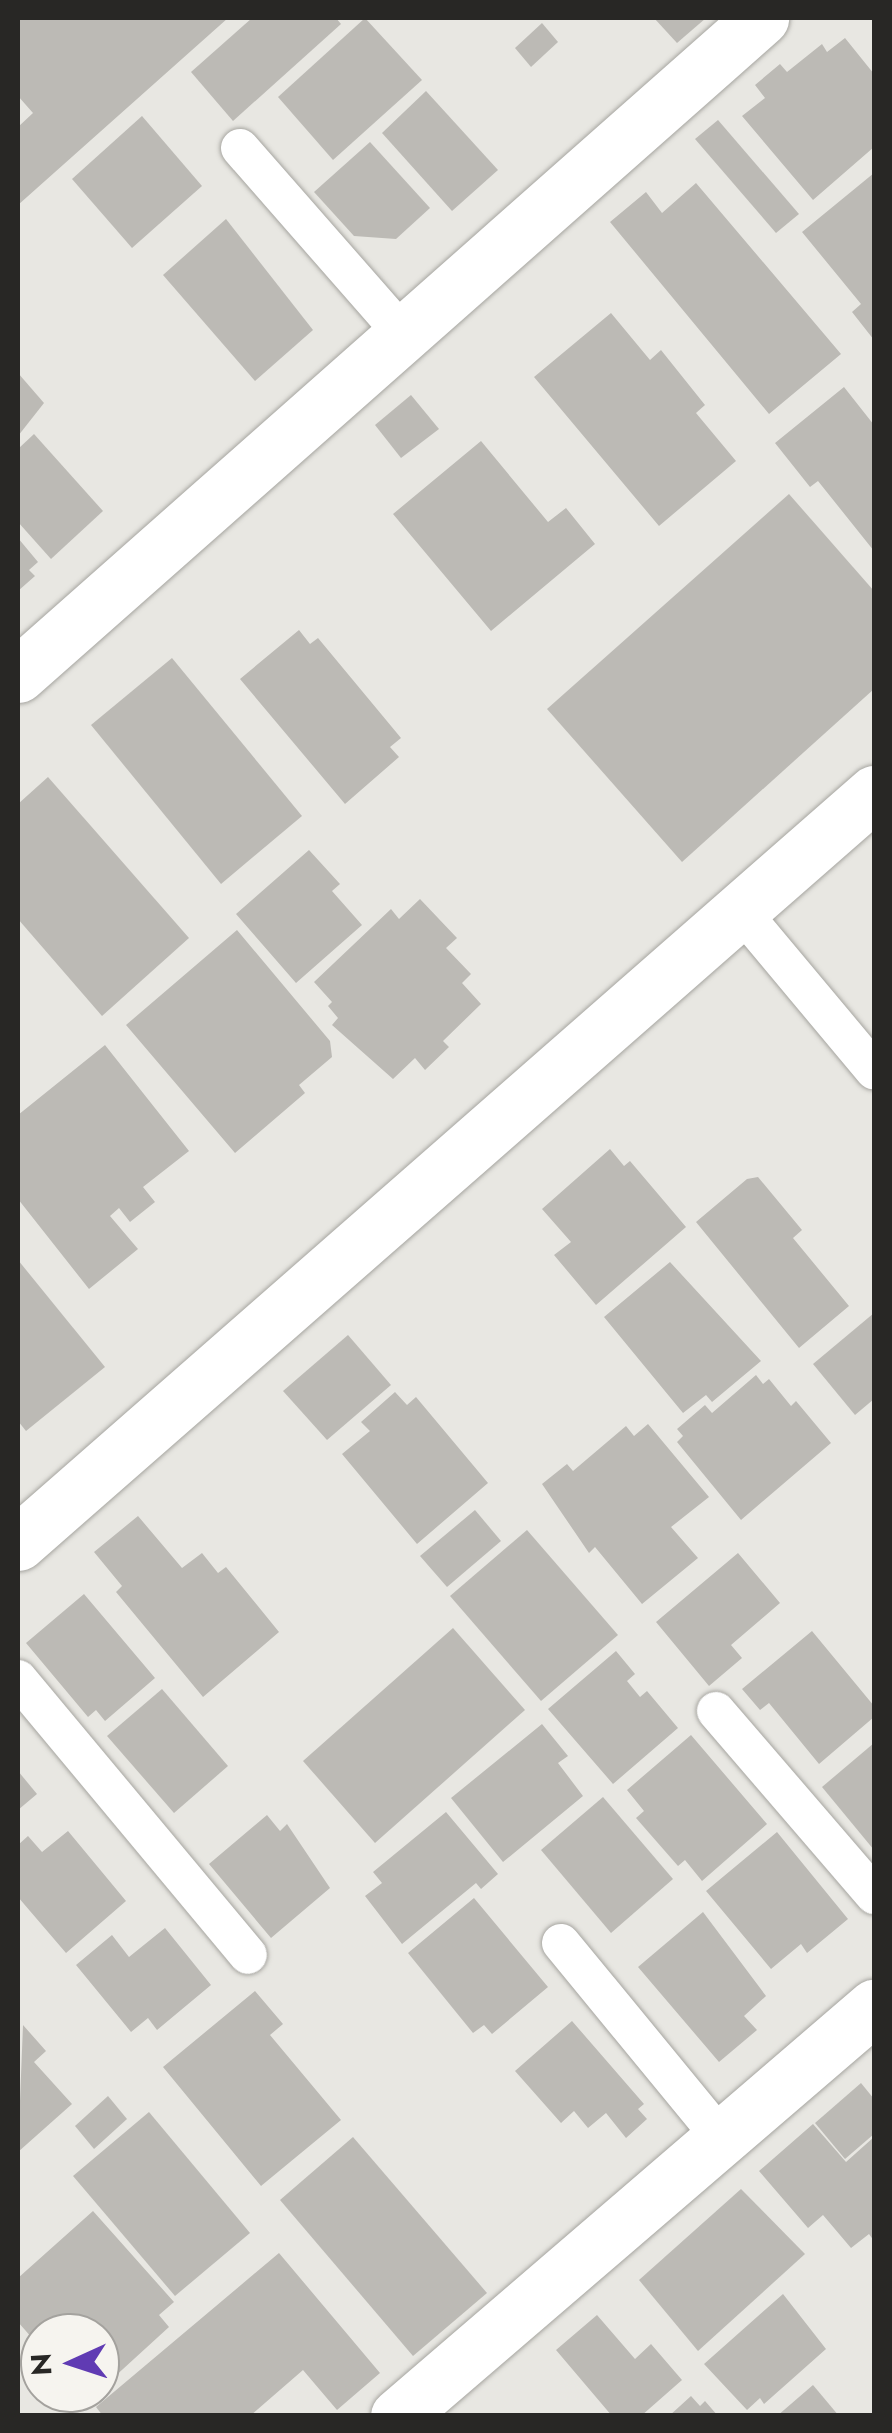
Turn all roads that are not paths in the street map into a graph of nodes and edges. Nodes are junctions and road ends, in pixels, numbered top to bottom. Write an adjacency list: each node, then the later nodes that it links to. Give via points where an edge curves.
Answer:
1 (761, 18): 3 (street)
2 (240, 148): 3 (lane)
3 (403, 334): 4 (street)
4 (18, 675)
5 (874, 793): 6 (street)
6 (740, 910): 7 (lane); 8 (street)
7 (874, 1070)
8 (18, 1543)
9 (18, 1679): 13 (lane)
10 (716, 1711): 11 (lane)
11 (874, 1895)
12 (561, 1943): 15 (lane)
13 (248, 1955)
14 (874, 2008): 15 (street)
15 (722, 2138): 16 (street)
16 (398, 2416)

